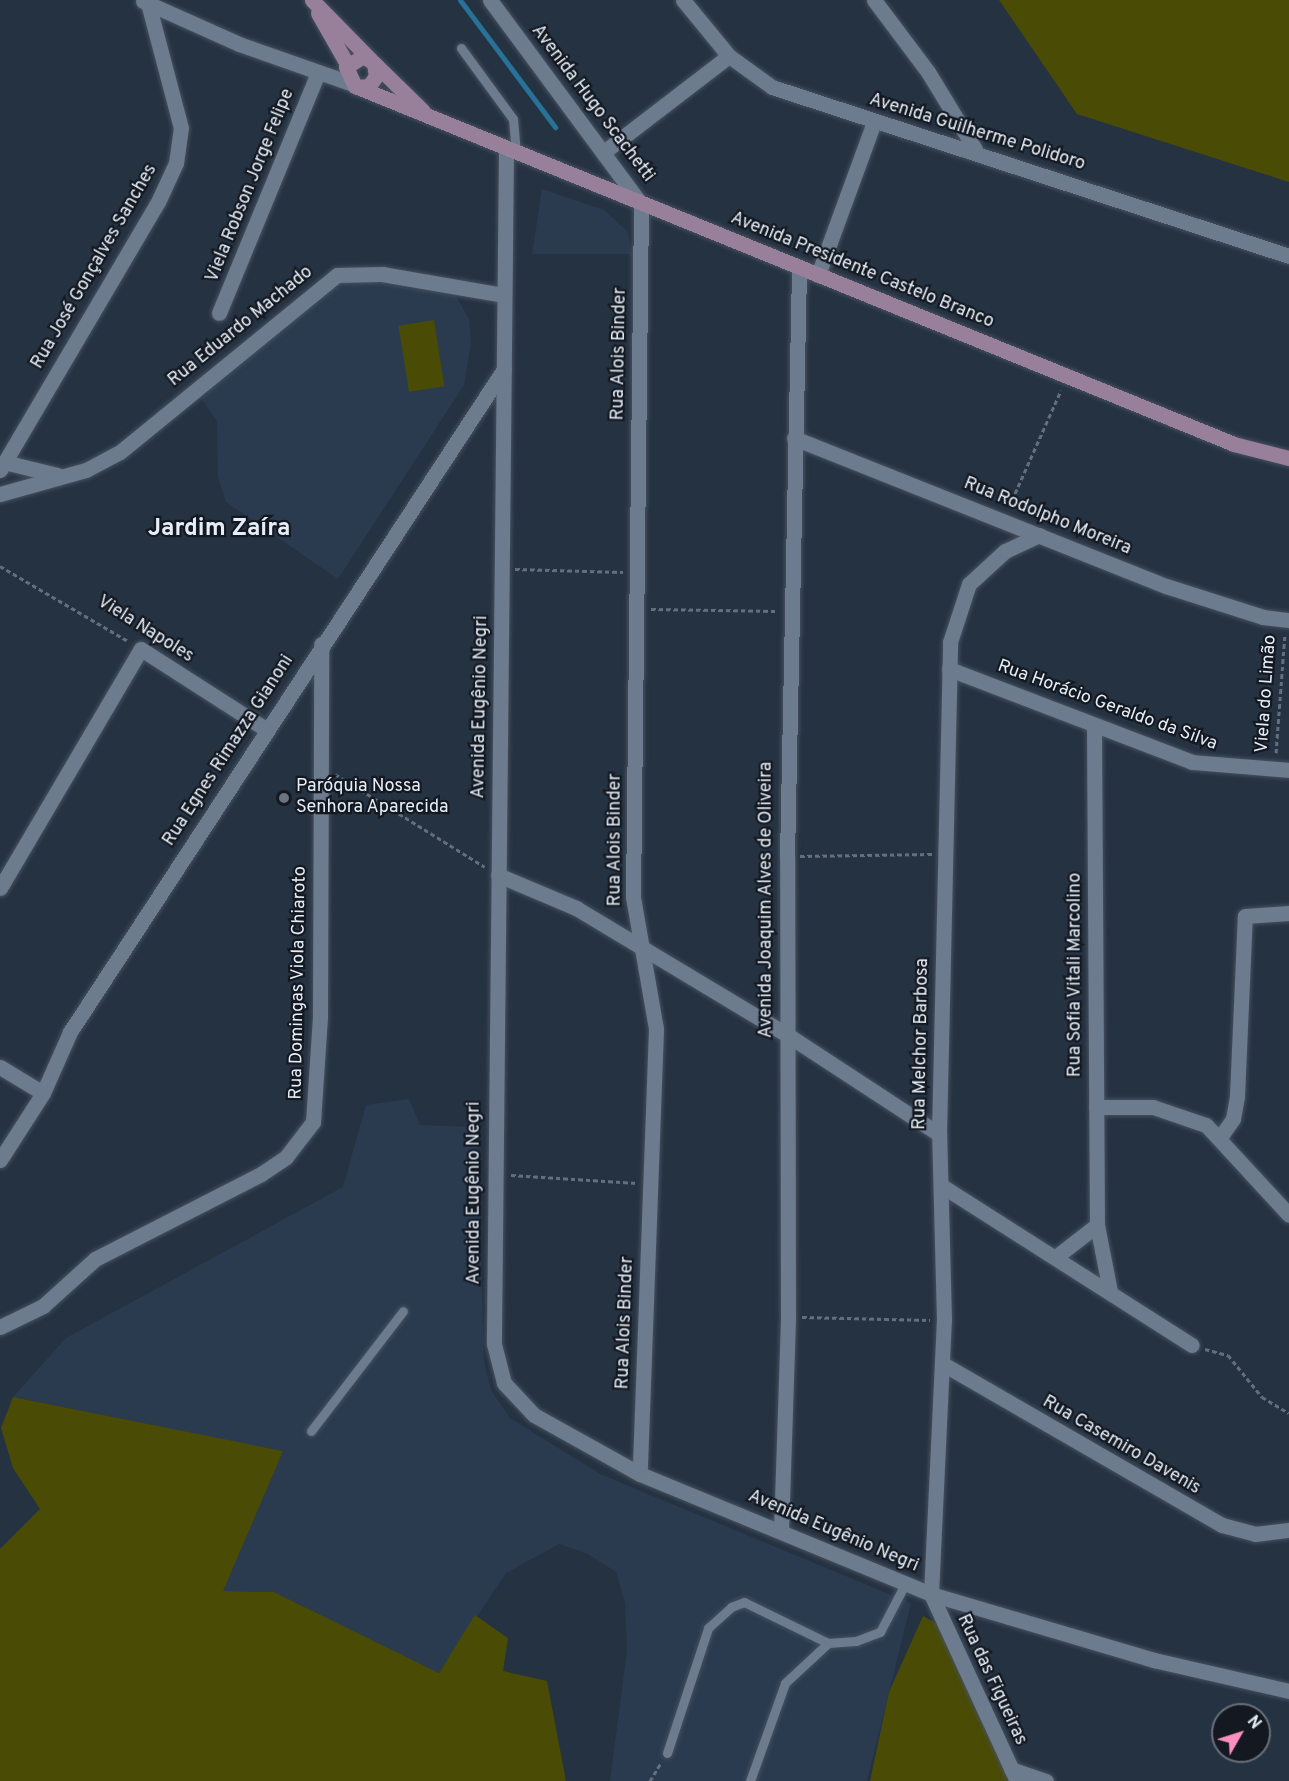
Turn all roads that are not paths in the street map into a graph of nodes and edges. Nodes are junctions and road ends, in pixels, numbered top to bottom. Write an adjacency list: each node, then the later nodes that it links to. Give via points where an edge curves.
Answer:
1 (312, 0): 8 (street, Avenida Presidente Castelo Branco); 9 (street, Avenida Presidente Castelo Branco)
2 (490, 0): 15 (street, Avenida Hugo Scachetti)
3 (683, 0): 7 (street, Avenida Guilherme Polidoro)
4 (874, 0): 14 (street, via 928,72)
5 (144, 2): 10 (street); 26 (street, Rua José Gonçalves Sanches, via 182,128 176,163 158,202)
6 (460, 48): 16 (lane, via 513,119)
7 (729, 56): 13 (street, Avenida Guilherme Polidoro, via 772,87); 15 (street)
8 (373, 62): 9 (street, via 358,56); 11 (street, via 372,84); 12 (street, Avenida Presidente Castelo Branco)
9 (347, 63): 11 (street)
10 (318, 73): 11 (street); 22 (street, Viela Robson Jorge Felipe)
11 (353, 85): 12 (street, Avenida Presidente Castelo Branco)
12 (423, 111): 16 (street, Avenida Presidente Castelo Branco)
13 (874, 122): 14 (street, Avenida Guilherme Polidoro); 20 (street)
14 (975, 149): 18 (street, Avenida Guilherme Polidoro)
15 (605, 151): 17 (street, Avenida Hugo Scachetti)
16 (511, 152): 17 (street, Avenida Presidente Castelo Branco); 21 (street, Avenida Eugênio Negri)
17 (641, 204): 19 (street, Avenida Presidente Castelo Branco); 39 (street, Rua Alois Binder, via 633,897)
18 (1289, 256)
19 (800, 268): 20 (street, Avenida Presidente Castelo Branco); 24 (street, Avenida Joaquim Alves de Oliveira)
20 (818, 275): 25 (street, Avenida Presidente Castelo Branco, via 1069,373 1234,444)
21 (504, 295): 23 (street, Avenida Eugênio Negri); 27 (street, Rua Eduardo Machado, via 382,274 337,275 120,452 100,465)
22 (219, 313)
23 (504, 369): 31 (street, Rua Egnes Rimazza Gianoni); 36 (street, Avenida Eugênio Negri)
24 (794, 438): 29 (street, Rua Rodolpho Moreira); 40 (street, Avenida Joaquim Alves de Oliveira)
25 (1289, 458)
26 (2, 466): 27 (street, Rua Eduardo Machado)
27 (57, 475): 28 (street, Rua Eduardo Machado)
28 (0, 494)
29 (1039, 536): 30 (street, Rua Rodolpho Moreira, via 1218,605); 32 (street, Rua Melchor Barbosa, via 1005,551 969,584 957,611)
30 (1288, 620)
31 (321, 644): 34 (street, Rua Egnes Rimazza Gianoni); 53 (street, Rua Domingas Viola Chiaroto, via 318,1103 307,1132 286,1157 261,1174 95,1259 43,1306)
32 (949, 669): 33 (street, Rua Horácio Geraldo da Silva); 44 (street, Rua Melchor Barbosa)
33 (1094, 725): 35 (street, Rua Horácio Geraldo da Silva, via 1192,762); 43 (street, Rua Sofia Vitali Marcolino)
34 (267, 730): 37 (street, Viela Napoles, via 141,649); 42 (street, Rua Egnes Rimazza Gianoni, via 70,1032)
35 (1282, 770)
36 (498, 875): 39 (street, via 576,908); 57 (street, Avenida Eugênio Negri, via 494,1344 504,1383 534,1415)
37 (0, 888)
38 (1289, 913): 45 (street, via 1245,916 1237,1096 1233,1119)
39 (641, 948): 40 (street); 57 (street, Rua Alois Binder, via 656,1029)
40 (786, 1034): 44 (street); 59 (street, Avenida Joaquim Alves de Oliveira, via 788,1317)
41 (0, 1067): 42 (street)
42 (43, 1093): 46 (street, Rua Egnes Rimazza Gianoni)
43 (1096, 1107): 45 (street, via 1176,1111); 49 (street, Rua Sofia Vitali Marcolino)
44 (939, 1134): 47 (street, Rua Melchor Barbosa)
45 (1221, 1136): 48 (street)
46 (0, 1160)
47 (942, 1186): 50 (street); 55 (street, Rua Melchor Barbosa)
48 (1289, 1215)
49 (1097, 1225): 50 (street); 51 (street, Rua Sofia Vitali Marcolino)
50 (1057, 1256): 51 (street)
51 (1110, 1291): 54 (street)
52 (403, 1311): 56 (lane)
53 (0, 1327)
54 (1192, 1345)
55 (943, 1364): 58 (street, Rua Casemiro Davenis, via 1222,1525 1255,1534); 61 (street, Rua Melchor Barbosa)
56 (311, 1431)
57 (640, 1474): 59 (street, Avenida Eugênio Negri)
58 (1289, 1530)
59 (781, 1531): 60 (street, Avenida Eugênio Negri)
60 (905, 1584): 61 (street, Avenida Eugênio Negri); 62 (lane, via 880,1632)
61 (931, 1594): 63 (street, Avenida Eugênio Negri, via 1154,1660); 65 (street, Rua das Figueiras)
62 (828, 1643): 64 (lane, via 744,1602 731,1607 708,1628); 66 (lane, via 785,1683)
63 (1289, 1691)
64 (667, 1753)
65 (1014, 1775): 67 (street)
66 (750, 1781)
67 (1046, 1781)

